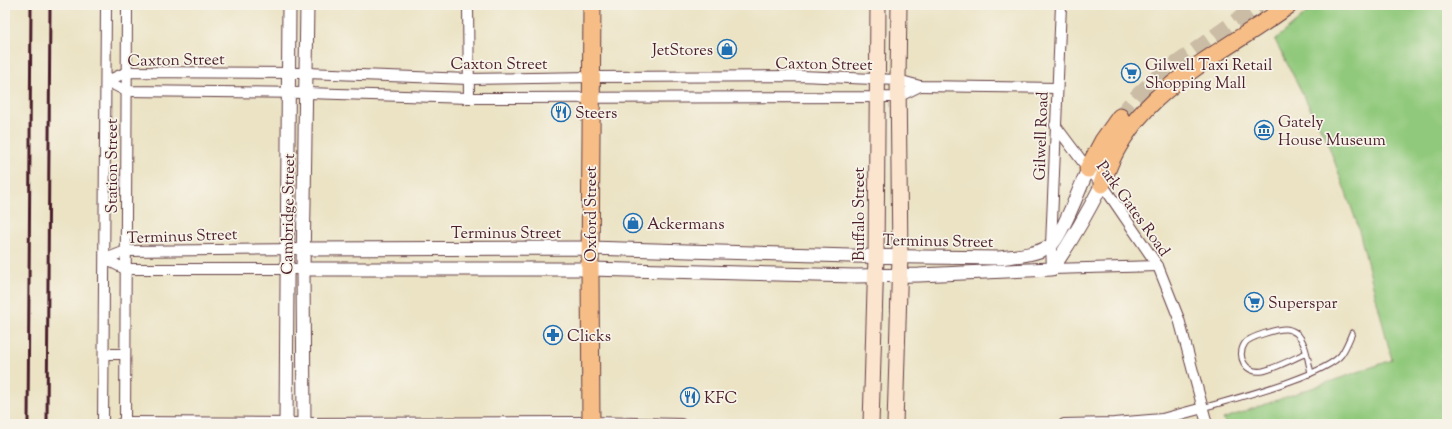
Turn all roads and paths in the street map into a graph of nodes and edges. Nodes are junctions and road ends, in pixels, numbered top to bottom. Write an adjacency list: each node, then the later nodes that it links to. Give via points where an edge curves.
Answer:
1 (106, 5): 18 (street, Station Street)
2 (127, 5): 11 (street, Station Street)
3 (289, 5): 12 (street, Cambridge Street)
4 (307, 5): 13 (street, Cambridge Street)
5 (468, 5): 15 (street)
6 (592, 5): 14 (main road, Oxford Street)
7 (878, 5): 16 (main road, Buffalo Street)
8 (899, 5): 17 (main road)
9 (1061, 5): 20 (street, Gilwell Road)
10 (1289, 5): 31 (main road, via 1204,61 1158,98 1135,121 1120,142)
11 (127, 72): 12 (street, Caxton Street); 18 (street, Caxton Street); 21 (street, Station Street)
12 (289, 73): 13 (street, Caxton Street); 22 (street, Cambridge Street)
13 (306, 73): 15 (street, Caxton Street); 23 (street, Cambridge Street)
14 (591, 77): 15 (street, Caxton Street); 16 (street, Caxton Street, via 800,76); 27 (main road, Oxford Street)
15 (469, 79): 26 (street)
16 (877, 79): 17 (street, Caxton Street); 24 (main road, Buffalo Street)
17 (898, 80): 19 (street, Caxton Street); 25 (main road)
18 (107, 81): 21 (street, Caxton Street); 39 (street, Station Street)
19 (920, 86): 20 (street, Caxton Street); 25 (street, Caxton Street)
20 (1056, 88): 29 (street, Gilwell Road)
21 (126, 90): 22 (street, Caxton Street); 36 (street, Station Street)
22 (289, 93): 23 (street, Caxton Street); 34 (street, Cambridge Street)
23 (306, 93): 26 (street, Caxton Street); 35 (street, Cambridge Street)
24 (877, 97): 25 (street, Caxton Street); 27 (street, Caxton Street); 37 (main road, Buffalo Street)
25 (898, 97): 38 (main road)
26 (469, 98): 27 (street, Caxton Street)
27 (591, 98): 33 (main road, Oxford Street)
28 (1120, 117): 30 (main road)
29 (1056, 125): 30 (street, Park Gates Road); 32 (street, Gilwell Road)
30 (1088, 169): 31 (street, Park Gates Road); 32 (street, via 1063,226)
31 (1102, 184): 40 (street, Park Gates Road); 45 (street, via 1088,214)
32 (1051, 245): 38 (street, Terminus Street, via 1030,254 999,258); 45 (street, Gilwell Road)
33 (590, 248): 35 (street, Terminus Street); 37 (street, Terminus Street); 44 (main road, Oxford Street)
34 (288, 250): 35 (street, Terminus Street); 36 (street, Terminus Street); 42 (street, Cambridge Street)
35 (303, 250): 43 (street, Cambridge Street)
36 (126, 251): 39 (street, Terminus Street); 41 (street, Station Street)
37 (876, 256): 38 (street, Terminus Street); 47 (main road, Buffalo Street)
38 (900, 256): 46 (main road)
39 (105, 259): 41 (street, Terminus Street); 50 (street, Station Street)
40 (1158, 266): 45 (street, Terminus Street); 53 (street, Park Gates Road, via 1179,319)
41 (125, 269): 42 (street, Terminus Street); 51 (street, Station Street)
42 (288, 269): 43 (street, Terminus Street); 55 (street, Cambridge Street)
43 (303, 269): 44 (street, Terminus Street); 58 (street, Cambridge Street)
44 (590, 269): 47 (street, Terminus Street); 56 (main road, Oxford Street)
45 (1052, 269): 46 (street, Terminus Street)
46 (899, 274): 47 (street, Terminus Street); 61 (main road)
47 (876, 275): 60 (main road, Buffalo Street)
48 (1352, 333): 52 (lane, via 1341,355 1330,364)
49 (1306, 353): 49 (lane, via 1300,336 1286,328 1250,338 1242,348 1244,364 1249,370 1254,371 1264,370); 52 (lane)
50 (104, 354): 51 (street); 57 (street, Station Street)
51 (125, 354): 54 (street, Station Street)
52 (1311, 373): 53 (lane)
53 (1203, 408): 62 (street, via 1162,419); 63 (street, Park Gates Road)
54 (123, 423): 55 (street)
55 (286, 423): 58 (street)
56 (590, 423): 58 (street); 59 (street)
57 (103, 424)
58 (304, 424)
59 (681, 424)
60 (870, 424)
61 (896, 424)
62 (1064, 424)
63 (1206, 424)

